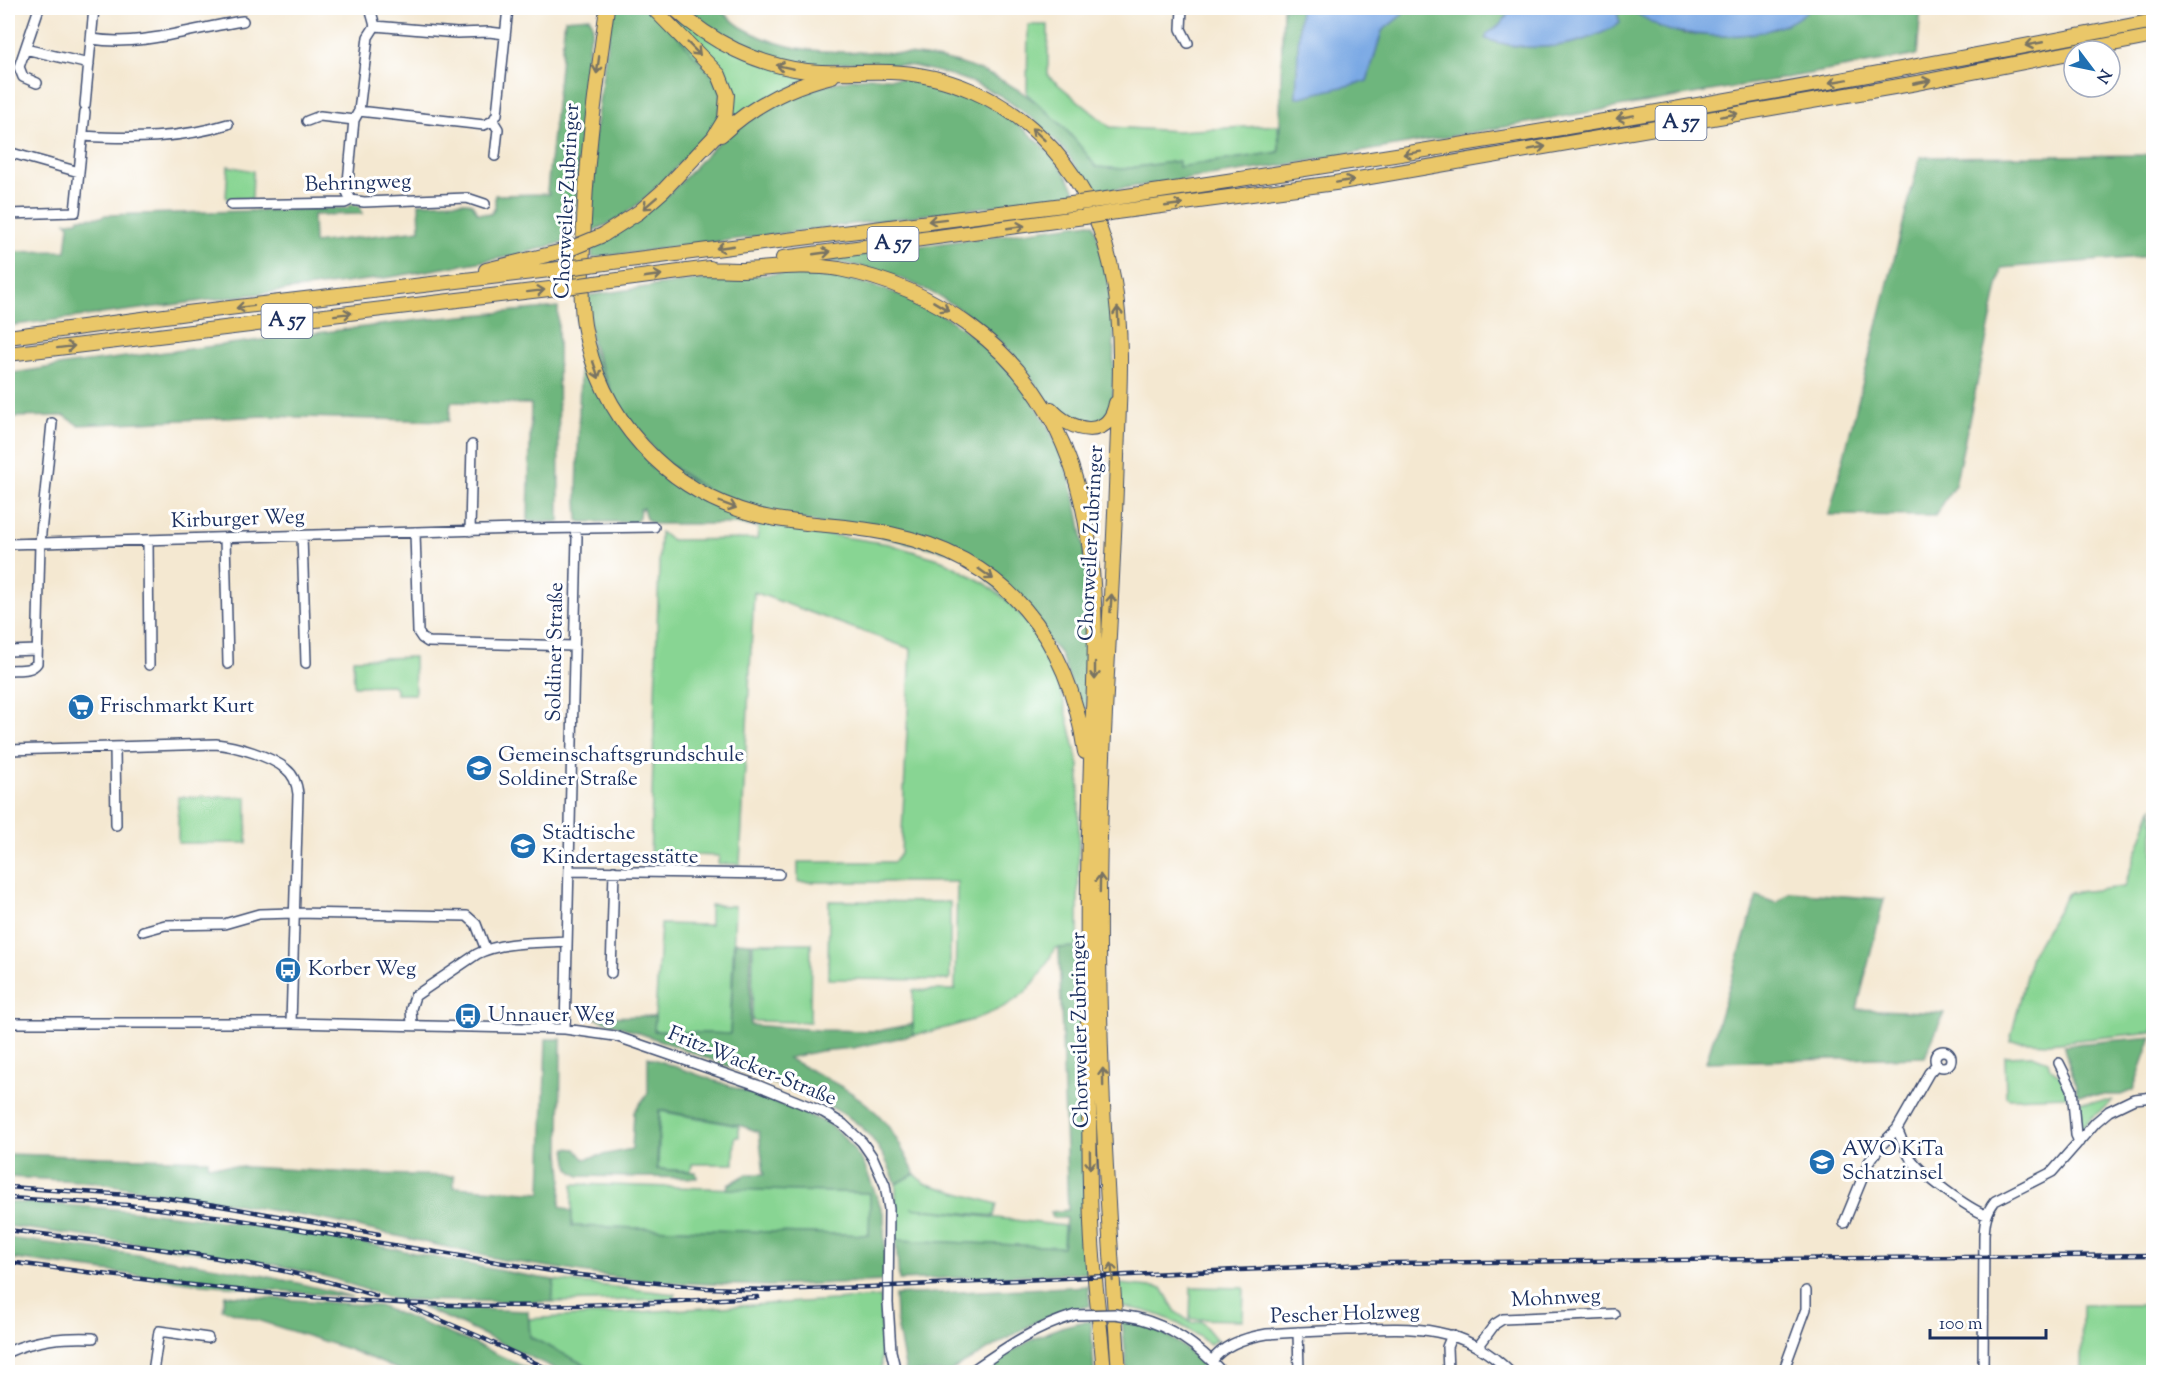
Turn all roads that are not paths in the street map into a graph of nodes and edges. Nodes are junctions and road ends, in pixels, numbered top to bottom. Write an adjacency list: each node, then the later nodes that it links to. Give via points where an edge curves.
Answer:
1 (39, 8): 17 (street)
2 (94, 8): 14 (street)
3 (370, 8): 11 (street)
4 (508, 8): 12 (street)
5 (607, 8): 62 (highway, Chorweiler Zubringer, one-way to 62, via 589,143 582,294 591,356 618,414 654,459 685,483 719,501 774,518 909,538 951,554 997,581 1032,616 1067,677 1082,733)
6 (653, 8): 29 (highway, one-way to 29, via 715,71 727,95 723,124)
7 (674, 8): 20 (highway, Chorweiler Zubringer, one-way to 7, via 782,66 746,55 705,33)
8 (1182, 8): 16 (street, via 1181,28)
9 (243, 21): 14 (street, via 154,38)
10 (2154, 21): 34 (highway, A 57, one-way to 34, via 1916,67)
11 (375, 26): 12 (street); 22 (street, via 368,37)
12 (505, 34): 24 (street, via 497,114)
13 (2154, 36): 15 (highway, A 57)
14 (92, 39): 19 (street)
15 (2122, 42)
16 (1188, 43)
17 (25, 49): 19 (street); 21 (street, via 19,67 22,77)
18 (2062, 54): 34 (highway, A 57, one-way to 18, via 1335,183 1917,83)
19 (89, 64): 26 (street)
20 (843, 74): 29 (highway, via 795,87 762,104 731,125); 40 (highway, Chorweiler Zubringer, one-way to 20, via 1116,297 1103,234 1084,190 1057,153 1015,115 961,87 898,72)
21 (37, 83)
22 (356, 115): 23 (street, via 320,116); 24 (street, via 484,125); 31 (street, via 347,192)
23 (307, 121)
24 (493, 121): 28 (street, via 498,129)
25 (228, 123): 26 (street, via 136,139)
26 (83, 136): 30 (street)
27 (8, 152): 30 (street)
28 (495, 156)
29 (687, 166): 37 (highway, one-way to 37, bridge, via 639,212 603,235 567,250)
30 (79, 172): 35 (street, via 75,212)
31 (351, 200): 32 (street, Behringweg, via 467,198); 33 (street, Behringweg)
32 (485, 204)
33 (231, 205)
34 (1114, 205): 36 (highway, A 57, one-way to 34, bridge, via 1084,217); 37 (highway, A 57, one-way to 37, bridge, via 1079,203)
35 (8, 214)
36 (702, 269): 39 (highway, A 57, one-way to 36, bridge); 41 (highway, one-way to 41, via 824,267 903,287 934,301 987,339 1010,360)
37 (408, 288): 38 (highway, A 57, one-way to 38)
38 (8, 337)
39 (8, 354)
40 (1120, 374): 41 (highway, via 1112,415 1089,430 1066,423); 96 (highway, Chorweiler Zubringer, one-way to 40, via 1105,1151 1100,948 1101,788)
41 (1033, 390): 62 (highway, Chorweiler Zubringer, one-way to 62, via 1066,448 1083,504 1093,566 1095,676)
42 (52, 423): 51 (street)
43 (472, 445): 46 (street)
44 (654, 527): 45 (street, Kirburger Weg)
45 (574, 528): 46 (street, Kirburger Weg); 53 (street, Soldiner Straße)
46 (470, 531): 47 (street, Kirburger Weg)
47 (416, 532): 48 (street, Kirburger Weg); 53 (street, via 418,632 422,638 428,642)
48 (302, 536): 49 (street, Kirburger Weg); 56 (street)
49 (225, 538): 50 (street, Kirburger Weg); 57 (street)
50 (148, 540): 51 (street, Kirburger Weg); 58 (street)
51 (40, 543): 52 (street, Kirburger Weg); 54 (street)
52 (8, 544)
53 (574, 646): 64 (street, Soldiner Straße)
54 (37, 650): 55 (street); 59 (street, via 34,667)
55 (8, 651)
56 (306, 663)
57 (228, 664)
58 (149, 665)
59 (8, 670)
60 (115, 748): 61 (street); 63 (street); 67 (street, via 216,744 238,748 286,769 297,784 298,794)
61 (8, 750)
62 (1090, 786): 92 (highway, Chorweiler Zubringer, one-way to 92, via 1087,952 1092,1254)
63 (116, 825)
64 (568, 871): 65 (street); 69 (street, Soldiner Straße)
65 (614, 871): 66 (street); 71 (street)
66 (779, 874)
67 (294, 913): 68 (street, via 259,914 224,924 165,925); 70 (street, via 467,916 476,924); 73 (street)
68 (143, 931)
69 (566, 941): 70 (street); 75 (street, Soldiner Straße)
70 (486, 950): 74 (street, via 415,996)
71 (611, 973)
72 (8, 1023): 73 (street)
73 (291, 1023): 74 (street)
74 (412, 1024): 75 (street)
75 (565, 1029): 94 (street, Fritz-Wacker-Straße, via 615,1036 757,1085 823,1112 862,1142 885,1185 889,1209 888,1314)
76 (2059, 1063): 80 (street, via 2072,1089)
77 (1936, 1064): 79 (street)
78 (2154, 1097): 80 (street, via 2134,1099 2109,1111)
79 (1897, 1129): 81 (street, via 1910,1159 1975,1211); 82 (street, via 1869,1162)
80 (2079, 1142): 81 (street, via 2052,1172 1995,1201)
81 (1986, 1215): 102 (street)
82 (1844, 1223)
83 (1806, 1291): 101 (street, via 1806,1309)
84 (1614, 1314): 89 (street, Mohnweg, via 1503,1319)
85 (1298, 1332): 86 (street, Pescher Holzweg, via 1404,1328); 91 (street, Pescher Holzweg, via 1251,1337 1216,1355); 98 (street)
86 (1452, 1335): 89 (street, Pescher Holzweg); 99 (street, via 1447,1347)
87 (93, 1338): 90 (street, via 60,1337)
88 (208, 1338): 93 (street, via 159,1331)
89 (1478, 1347): 100 (street, Pescher Holzweg)
90 (8, 1352)
91 (1212, 1361): 95 (street, bridge, via 1174,1331 1116,1314 1075,1316 1035,1330); 97 (street)
92 (1102, 1368)
93 (153, 1372)
94 (896, 1372)
95 (970, 1372)
96 (1119, 1372)
97 (1222, 1372)
98 (1299, 1372)
99 (1448, 1372)
100 (1510, 1372)
101 (1783, 1372)
102 (1983, 1372)

